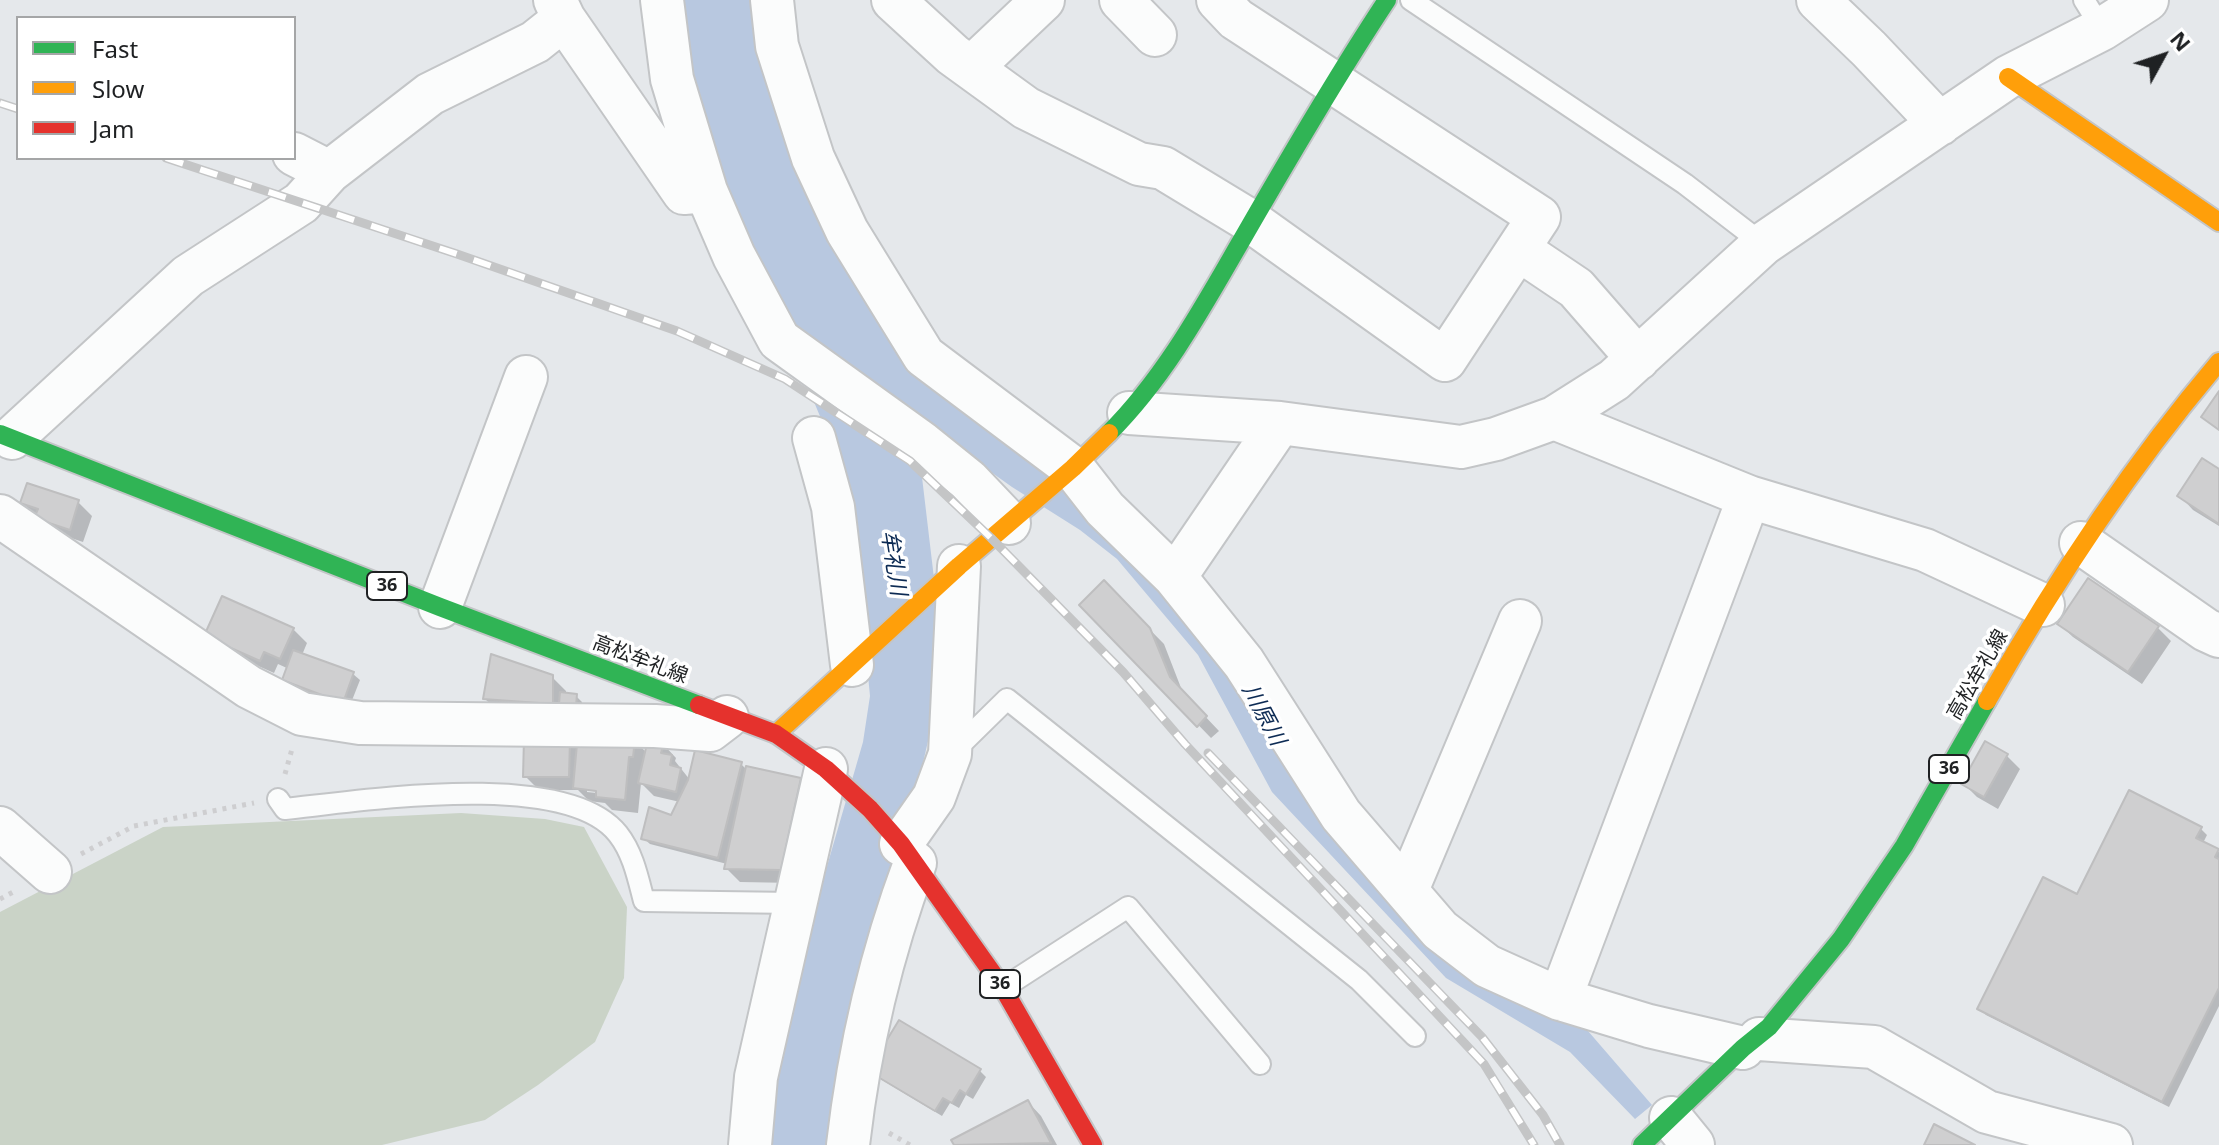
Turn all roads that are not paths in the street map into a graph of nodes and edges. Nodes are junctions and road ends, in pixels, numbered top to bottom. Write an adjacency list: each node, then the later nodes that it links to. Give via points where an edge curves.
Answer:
1 (662, 0): 19 (street, via 672,79)
2 (772, 0): 32 (street, via 777,46 813,158 847,231 924,356)
3 (893, 0): 14 (street)
4 (1043, 0): 14 (street)
5 (1121, 0): 13 (street)
6 (1218, 0): 16 (street, via 1236,19)
7 (1387, 0): 16 (main road)
8 (1411, 0): 22 (lane, via 1685,184)
9 (1818, 0): 17 (street)
10 (2147, 0): 12 (street)
11 (559, 9): 18 (street, via 535,42 430,94); 19 (street, via 684,193)
12 (2093, 15): 15 (street)
13 (1155, 35)
14 (971, 68): 20 (street, via 1026,108 1139,164 1163,168)
15 (2008, 77): 17 (street); 21 (main road)
16 (1333, 82): 20 (main road); 23 (street, via 1539,217)
17 (1940, 124): 22 (street)
18 (312, 163): 30 (street, via 301,203 188,276)
19 (706, 191): 35 (street, via 779,340 922,443)
20 (1252, 222): 23 (street, via 1445,360); 27 (main road, via 1170,360)
21 (2219, 222)
22 (1763, 244): 24 (street)
23 (1518, 249): 24 (street, via 1576,288)
24 (1638, 359): 28 (street)
25 (2219, 362): 36 (main road, 高松牟礼線 / 36)
26 (526, 377): 40 (street)
27 (1129, 413): 29 (street); 32 (main road)
28 (1554, 418): 29 (street, via 1461,447); 33 (street)
29 (1280, 423): 38 (street)
30 (6, 436): 40 (main road, 高松牟礼線 / 36)
31 (814, 438): 43 (street, via 833,507)
32 (1066, 475): 35 (main road); 38 (street)
33 (1749, 497): 39 (street, via 1925,550); 55 (street)
34 (0, 516): 44 (street, via 249,687 302,714 360,723 710,730)
35 (1009, 523): 37 (main road)
36 (2081, 543): 39 (main road, 高松牟礼線 / 36); 42 (street)
37 (959, 566): 43 (main road); 46 (street)
38 (1175, 577): 52 (street, via 1244,663 1341,815)
39 (2043, 605): 57 (main road, 高松牟礼線 / 36, via 1869,902)
40 (440, 607): 44 (main road, 高松牟礼線 / 36)
41 (1520, 621): 52 (street)
42 (2219, 636)
43 (852, 665): 45 (main road)
44 (727, 717): 45 (main road, 高松牟礼線 / 36)
45 (776, 734): 47 (main road, 高松牟礼線 / 36)
46 (950, 754): 50 (street, via 934,797); 56 (lane, via 1007,699 1359,980)
47 (836, 778): 50 (main road, 高松牟礼線 / 36); 53 (street)
48 (278, 799): 53 (lane, via 285,809 426,795 499,794 556,801 590,811 617,832 633,861 644,901)
49 (0, 828): 51 (street)
50 (902, 847): 54 (main road, 高松牟礼線 / 36); 61 (street, via 895,917 855,1084)
51 (50, 872)
52 (1407, 890): 55 (street, via 1440,930 1487,966)
53 (795, 903): 60 (street, via 756,1077)
54 (1003, 988): 58 (lane, via 1128,907); 62 (main road, 高松牟礼線 / 36)
55 (1560, 999): 57 (street, via 1649,1026)
56 (1415, 1036)
57 (1751, 1043): 59 (main road, 高松牟礼線 / 36); 63 (street, via 1874,1047 1987,1112)
58 (1260, 1064)
59 (1669, 1136)
60 (750, 1145)
61 (848, 1145)
62 (1093, 1145)
63 (2111, 1145)

